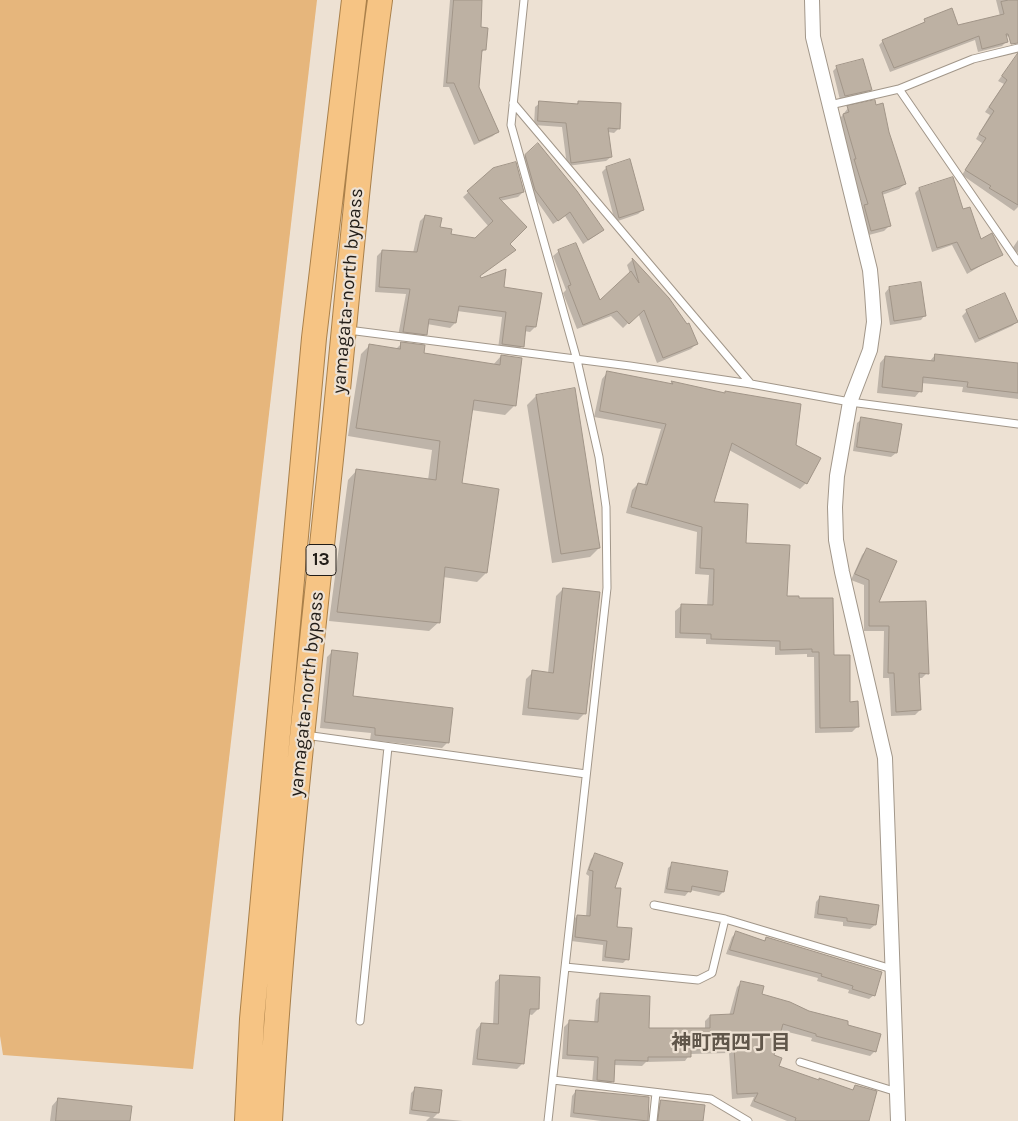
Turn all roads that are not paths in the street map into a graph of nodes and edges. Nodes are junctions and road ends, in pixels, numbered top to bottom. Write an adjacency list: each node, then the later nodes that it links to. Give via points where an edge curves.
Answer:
1 (354, 0): 27 (highway, yamagata-north bypass / 13, via 312,358 252,1019)
2 (380, 0): 10 (highway, yamagata-north bypass / 13, via 352,229)
3 (524, 0): 7 (lane)
4 (812, 0): 8 (street, via 813,37)
5 (1018, 48): 6 (lane, via 974,59)
6 (899, 89): 8 (lane); 9 (lane)
7 (513, 103): 11 (lane, via 511,125); 12 (lane)
8 (830, 105): 13 (street, via 870,270 874,322 870,350)
9 (1018, 262)
10 (345, 330): 11 (lane); 15 (highway, yamagata-north bypass / 13)
11 (577, 360): 12 (lane); 17 (lane, via 599,456 606,507 607,588)
12 (751, 384): 13 (lane)
13 (850, 402): 14 (lane); 21 (street, via 837,476 836,540 885,758)
14 (1018, 424)
15 (302, 735): 16 (lane); 28 (highway, yamagata-north bypass / 13, via 279,976)
16 (388, 747): 17 (lane); 22 (lane)
17 (586, 774): 20 (lane)
18 (654, 905): 19 (lane)
19 (725, 919): 20 (lane, via 712,973 698,980); 21 (lane)
20 (566, 966): 24 (lane)
21 (892, 969): 25 (street)
22 (360, 1021)
23 (800, 1062): 25 (lane)
24 (553, 1080): 26 (lane); 29 (lane)
25 (897, 1092): 32 (street)
26 (656, 1093): 30 (lane); 31 (lane, via 711,1099)
27 (246, 1121)
28 (270, 1121)
29 (548, 1121)
30 (653, 1121)
31 (748, 1121)
32 (898, 1121)

